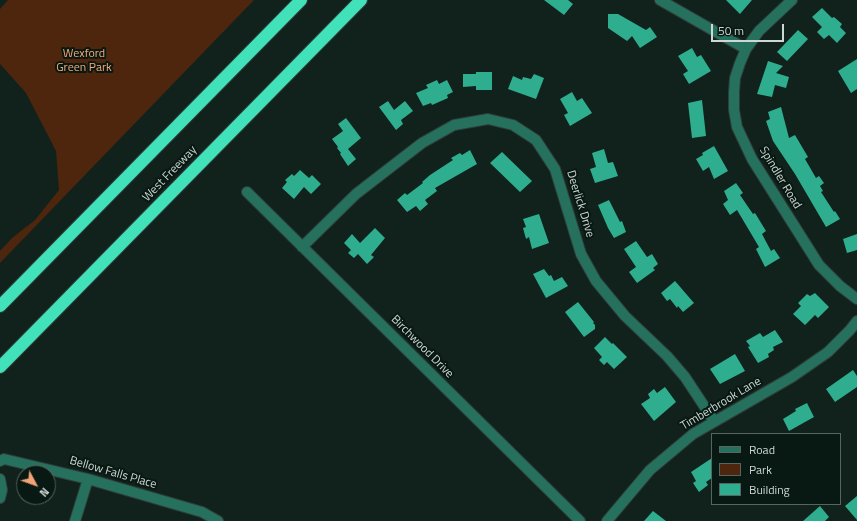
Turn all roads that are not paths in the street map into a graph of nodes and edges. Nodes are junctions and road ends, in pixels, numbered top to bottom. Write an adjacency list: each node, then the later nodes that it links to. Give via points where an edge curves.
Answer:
1 (301, 0): 9 (highway)
2 (361, 0): 11 (highway, West Freeway)
3 (660, 0): 5 (street)
4 (792, 0): 5 (street, Spindler Road, via 759,31)
5 (746, 49): 8 (street, Spindler Road, via 735,78 734,110 737,128 752,159 819,265)
6 (247, 192): 7 (street, Birchwood Drive)
7 (302, 246): 12 (street, Deerlick Drive, via 356,194 422,143 454,125 488,119 513,125 536,140 555,169 581,254 596,281 625,316 685,377); 19 (street, Birchwood Drive)
8 (857, 299)
9 (0, 306)
10 (857, 321): 12 (street, Timberbrook Lane, via 828,352 792,377)
11 (0, 367)
12 (714, 421): 20 (street, Timberbrook Lane, via 693,434 650,470)
13 (0, 460): 15 (street, Bellow Falls Place, via 4,458)
14 (0, 479): 16 (street)
15 (88, 479): 17 (street); 18 (street, Bellow Falls Place, via 202,512)
16 (0, 498)
17 (75, 521)
18 (218, 521)
19 (580, 521)
20 (607, 521)

